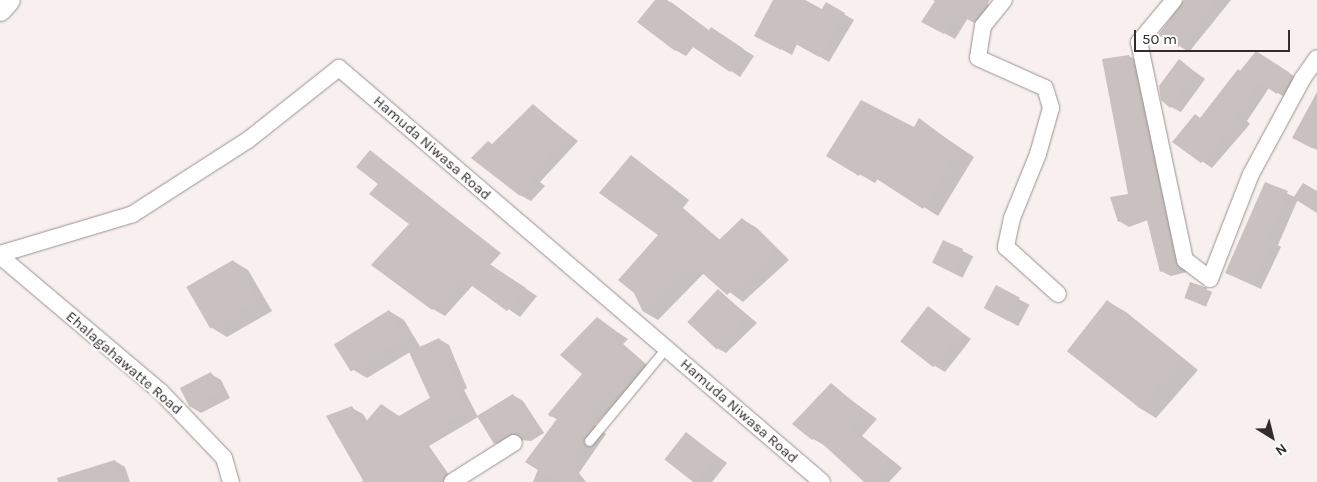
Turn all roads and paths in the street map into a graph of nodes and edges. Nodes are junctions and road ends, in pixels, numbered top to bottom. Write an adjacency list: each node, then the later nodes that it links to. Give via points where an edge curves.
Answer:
1 (10, 0): 4 (street)
2 (1004, 0): 7 (street, via 983,26 978,58 1045,88 1051,108 1038,154 1012,218 1006,247)
3 (1174, 0): 5 (street, via 1139,42 1185,260 1210,279 1251,174)
4 (0, 10)
5 (1317, 58)
6 (0, 255): 8 (street, Hamuda Niwasa Road, via 133,214 248,140 339,68); 11 (street, Ehalagahawatte Road, via 161,392 224,458)
7 (1058, 294)
8 (666, 348): 9 (lane); 13 (street, Hamuda Niwasa Road)
9 (590, 441)
10 (514, 443): 12 (street)
11 (231, 482)
12 (452, 482)
13 (822, 482)

